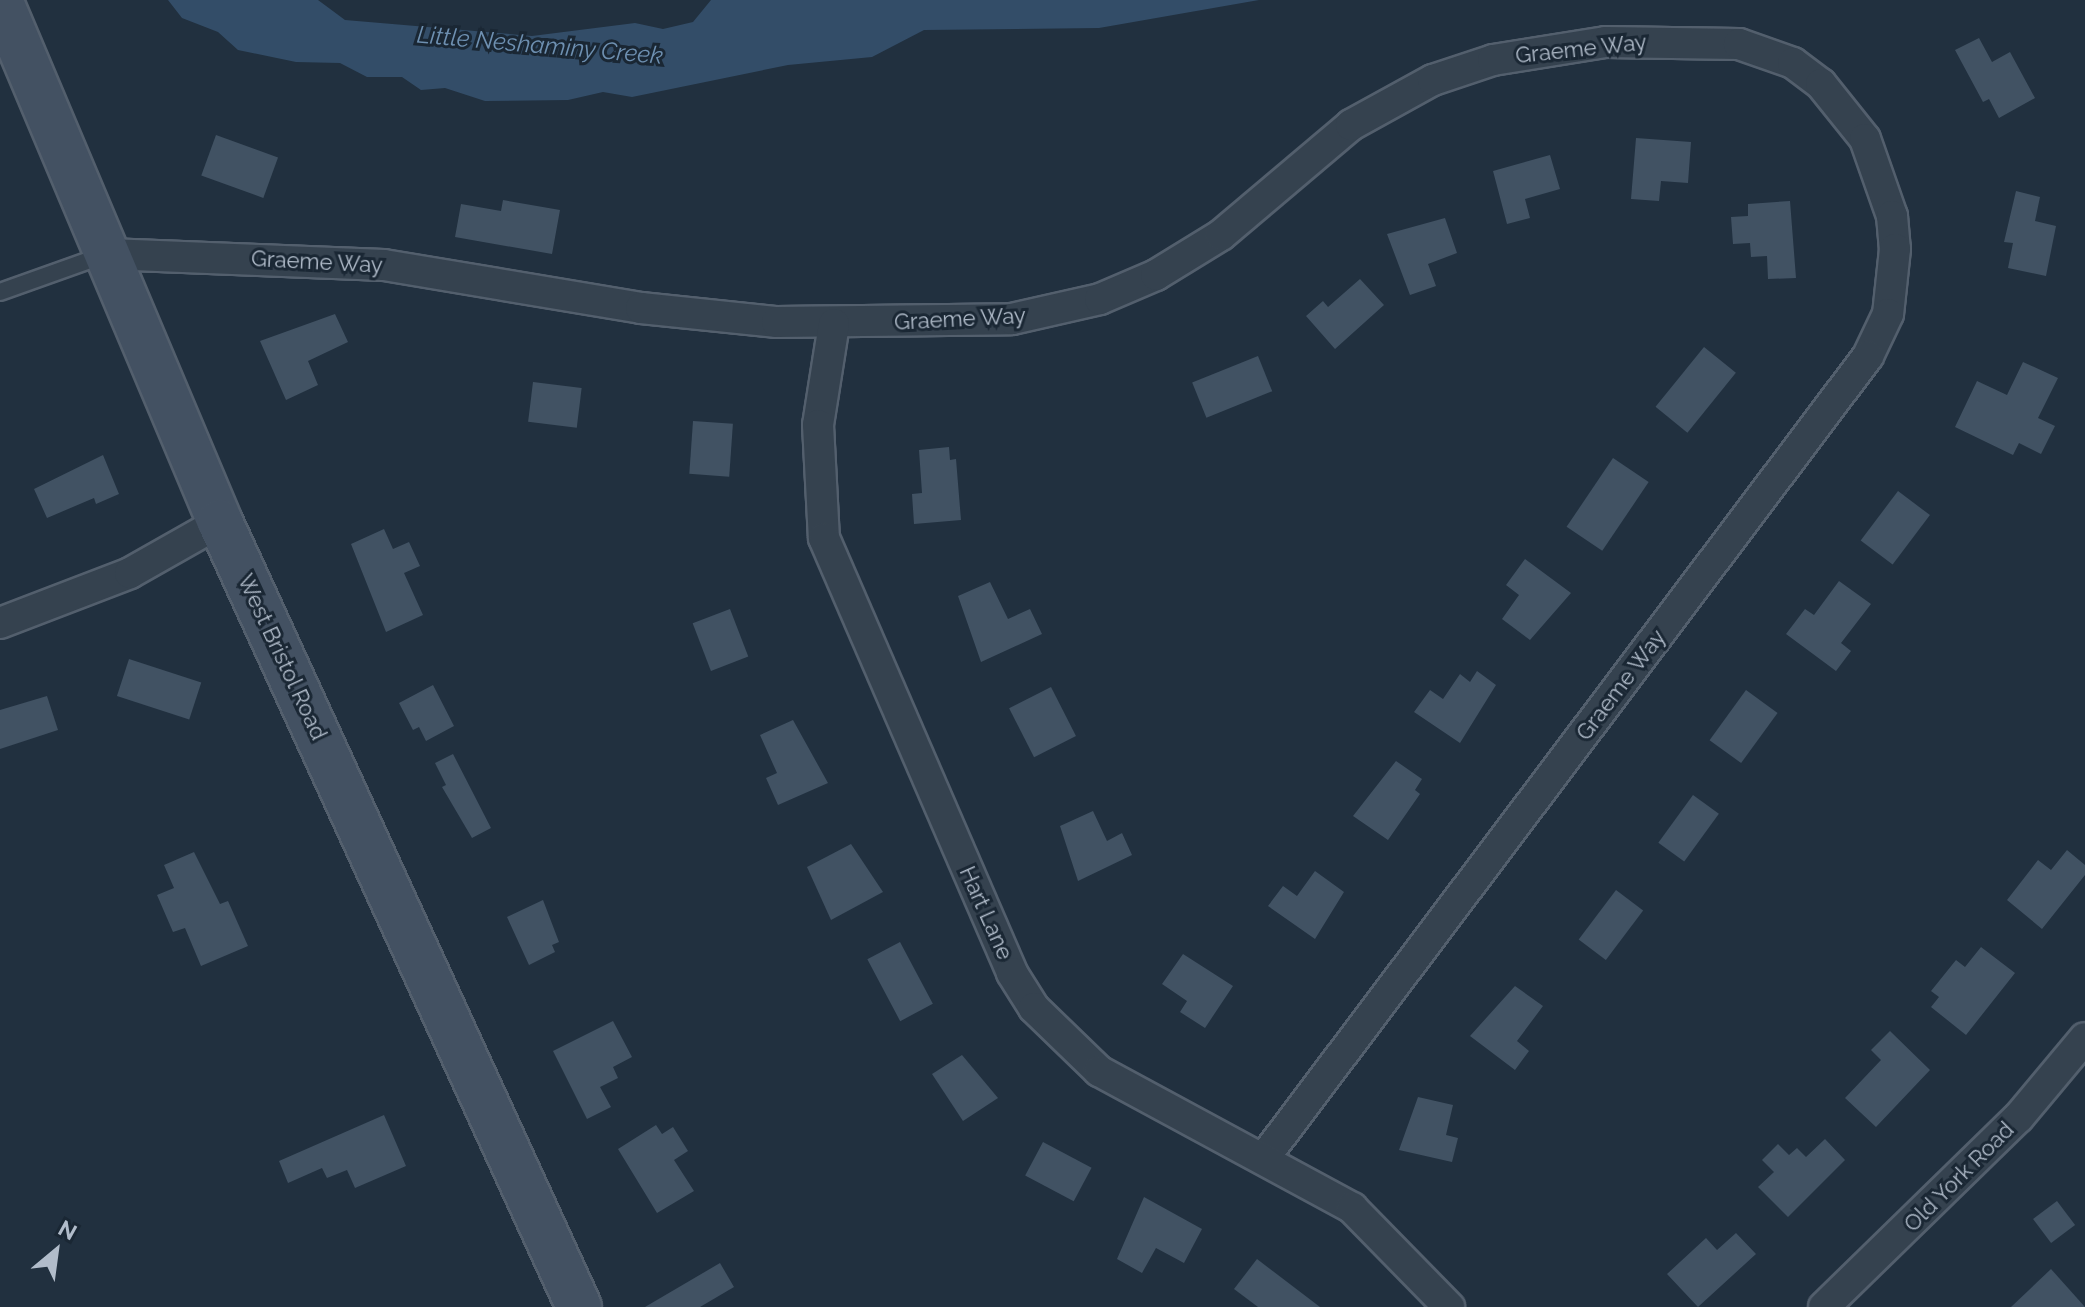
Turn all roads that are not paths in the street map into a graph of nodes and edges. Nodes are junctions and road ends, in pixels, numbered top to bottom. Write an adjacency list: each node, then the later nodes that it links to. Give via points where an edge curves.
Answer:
1 (0, 0): 2 (main road, West Bristol Road)
2 (108, 254): 3 (lane); 4 (street, Graeme Way, via 384,265 641,308); 5 (main road, West Bristol Road)
3 (0, 292)
4 (834, 324): 8 (street, Hart Lane, via 818,425 824,538 1012,973 1034,1008 1099,1071); 8 (street, Graeme Way, via 1012,319 1100,299 1207,245 1326,143 1378,108 1433,80 1549,49 1663,40 1739,44 1793,63 1821,84 1865,139 1882,181 1895,249 1888,314 1868,356)
5 (220, 522): 6 (street, via 130,573); 9 (main road, West Bristol Road)
6 (0, 623)
7 (2085, 1038): 11 (street, Old York Road, via 2018,1118)
8 (1264, 1158): 10 (street, Hart Lane, via 1352,1208)
9 (579, 1307)
10 (1449, 1307)
11 (1824, 1307)

